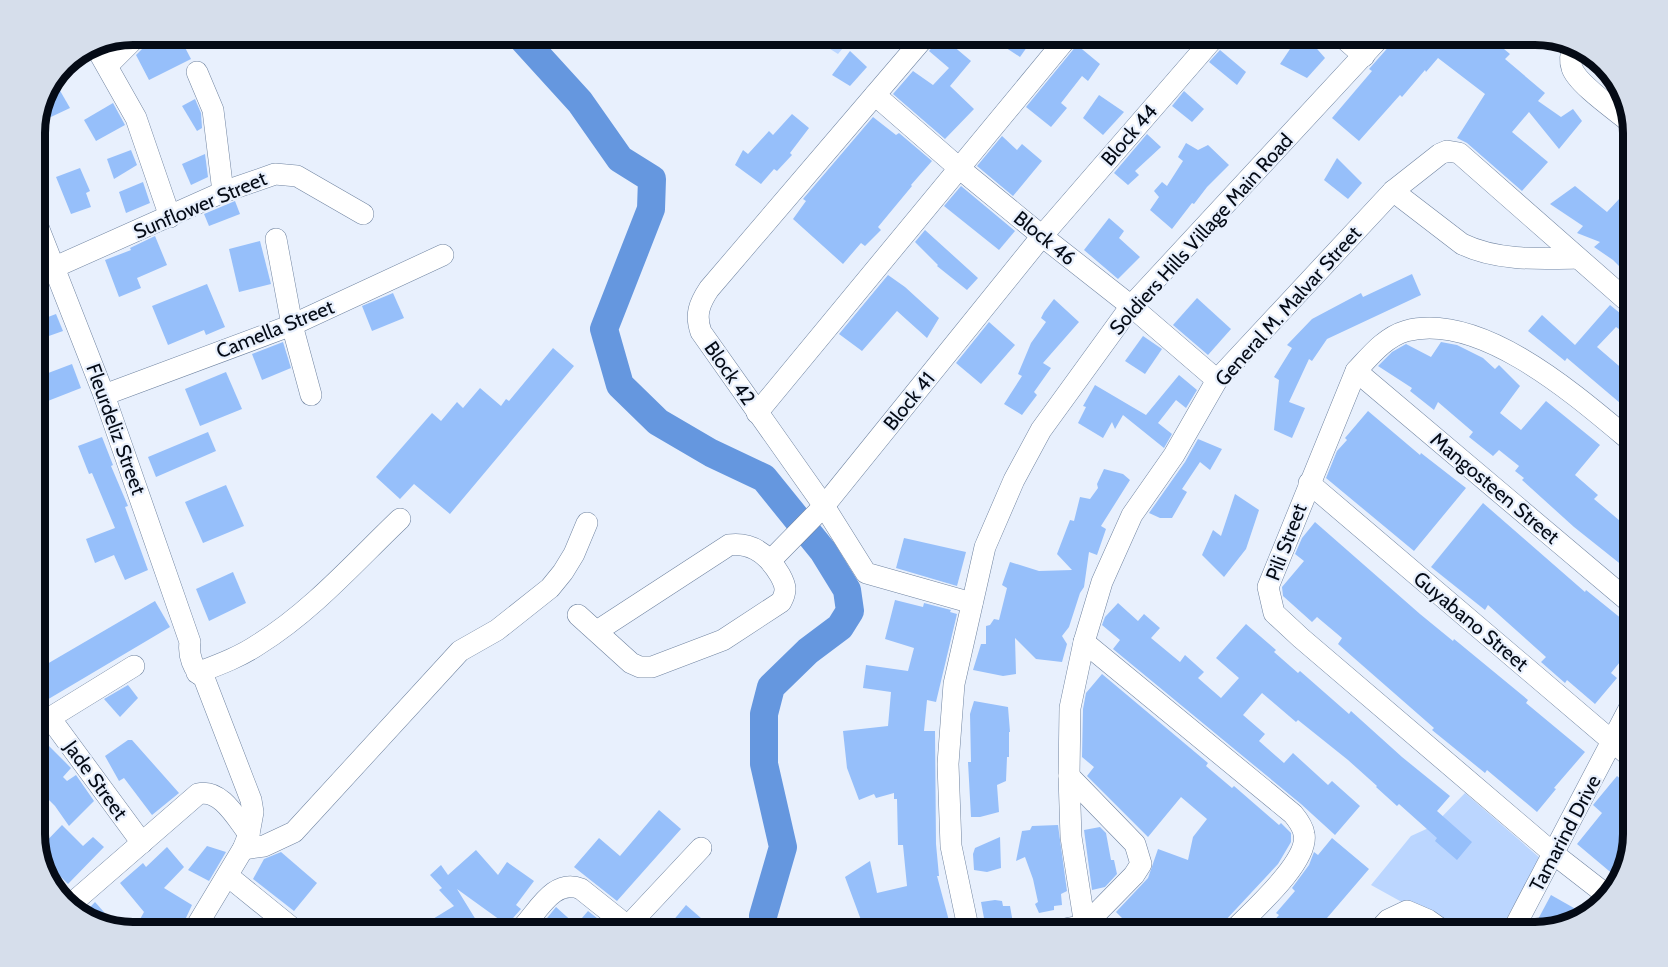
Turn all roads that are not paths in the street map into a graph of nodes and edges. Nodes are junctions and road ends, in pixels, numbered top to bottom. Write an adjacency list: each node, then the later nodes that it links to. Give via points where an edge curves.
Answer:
1 (918, 45): 11 (street, Block 42)
2 (1061, 45): 13 (street)
3 (1207, 45): 18 (street, Block 44)
4 (1352, 45): 8 (street)
5 (1374, 45): 8 (street, Soldiers Hills Village Main Road)
6 (120, 46): 9 (street)
7 (1571, 53): 12 (street, via 1571,67 1577,78)
8 (1364, 56): 26 (street, Soldiers Hills Village Main Road)
9 (103, 57): 17 (street, via 136,118)
10 (197, 72): 15 (street, via 213,110)
11 (875, 95): 13 (street, Block 46); 32 (street, Block 42, via 709,289 697,312 701,332)
12 (1621, 114)
13 (959, 168): 18 (street, Block 46); 32 (street)
14 (1393, 191): 22 (street, via 1475,250 1544,259); 22 (street, General M. Malvar Street, via 1440,154 1454,151); 29 (street, General M. Malvar Street)
15 (223, 192): 16 (street, Sunflower Street, via 275,174 290,174); 17 (street, Sunflower Street)
16 (363, 214)
17 (170, 217): 23 (street, Sunflower Street)
18 (1042, 236): 26 (street, Block 46); 36 (street, Block 41)
19 (276, 239): 27 (street)
20 (45, 244): 23 (street, Fleurdeliz Street)
21 (443, 255): 27 (street, Camella Street)
22 (1577, 258): 25 (street, General M. Malvar Street)
23 (55, 268): 24 (street, Sunflower Street); 30 (street, Fleurdeliz Street)
24 (45, 272)
25 (1623, 297)
26 (1131, 306): 29 (street, Block 46); 40 (street, Soldiers Hills Village Main Road, via 1041,430 1014,480 985,547)
27 (292, 325): 30 (street, Camella Street); 31 (street)
28 (1356, 371): 33 (street, Pili Street, via 1382,344 1404,332 1428,328 1455,331 1527,361); 34 (street, Pili Street); 39 (street, Mangosteen Street)
29 (1217, 380): 43 (street, General M. Malvar Street, via 1174,455 1132,515 1102,582)
30 (105, 395): 45 (street, Fleurdeliz Street, via 190,642 189,652)
31 (311, 395)
32 (757, 413): 36 (street, Block 42)
33 (1623, 435)
34 (1309, 483): 49 (street, Guyabano Street); 55 (street, Pili Street, via 1268,587 1274,613)
35 (400, 519): 45 (street, via 282,628 258,645)
36 (810, 520): 38 (street, Block 41); 40 (street, Block 42, via 866,573)
37 (587, 523): 52 (street, via 574,554 550,588 497,630 460,651 294,832 264,846)
38 (771, 560): 42 (street, via 746,546 729,545); 42 (street, via 786,586 781,602 723,640 652,667 640,667)
39 (1623, 596)
40 (972, 603): 64 (street, Soldiers Hills Village Main Road, via 954,684 948,764 951,846)
41 (578, 615): 42 (street)
42 (597, 631)
43 (1084, 642): 51 (street, General M. Malvar Street, via 1070,708); 67 (street, via 1293,814 1300,824 1305,836 1294,867)
44 (134, 666): 46 (street)
45 (202, 673): 52 (street, Fleurdeliz Street, via 251,800 253,812)
46 (45, 721)
47 (1623, 723): 49 (street, Tamarind Drive)
48 (45, 727): 53 (street, Jade Street)
49 (1613, 742): 50 (street, Guyabano Street); 55 (street, Tamarind Drive)
50 (1623, 750)
51 (1069, 776): 65 (street, General M. Malvar Street, via 1071,837); 66 (street, via 1135,844 1141,864)
52 (246, 842): 53 (street, via 221,800 205,792); 56 (street, Fleurdeliz Street)
53 (142, 843): 58 (street)
54 (701, 848): 63 (street)
55 (1554, 854): 57 (street, Pili Street); 70 (street, Tamarind Drive)
56 (228, 876): 59 (street, Fleurdeliz Street); 60 (street)
57 (1602, 891)
58 (75, 900)
59 (200, 922)
60 (284, 922)
61 (528, 922): 62 (street, via 565,885 581,889)
62 (622, 922)
63 (637, 922)
64 (967, 922)
65 (1084, 922)
66 (1091, 922)
67 (1242, 922)
68 (1386, 922): 69 (street, via 1407,911)
69 (1431, 922)
70 (1518, 922)

